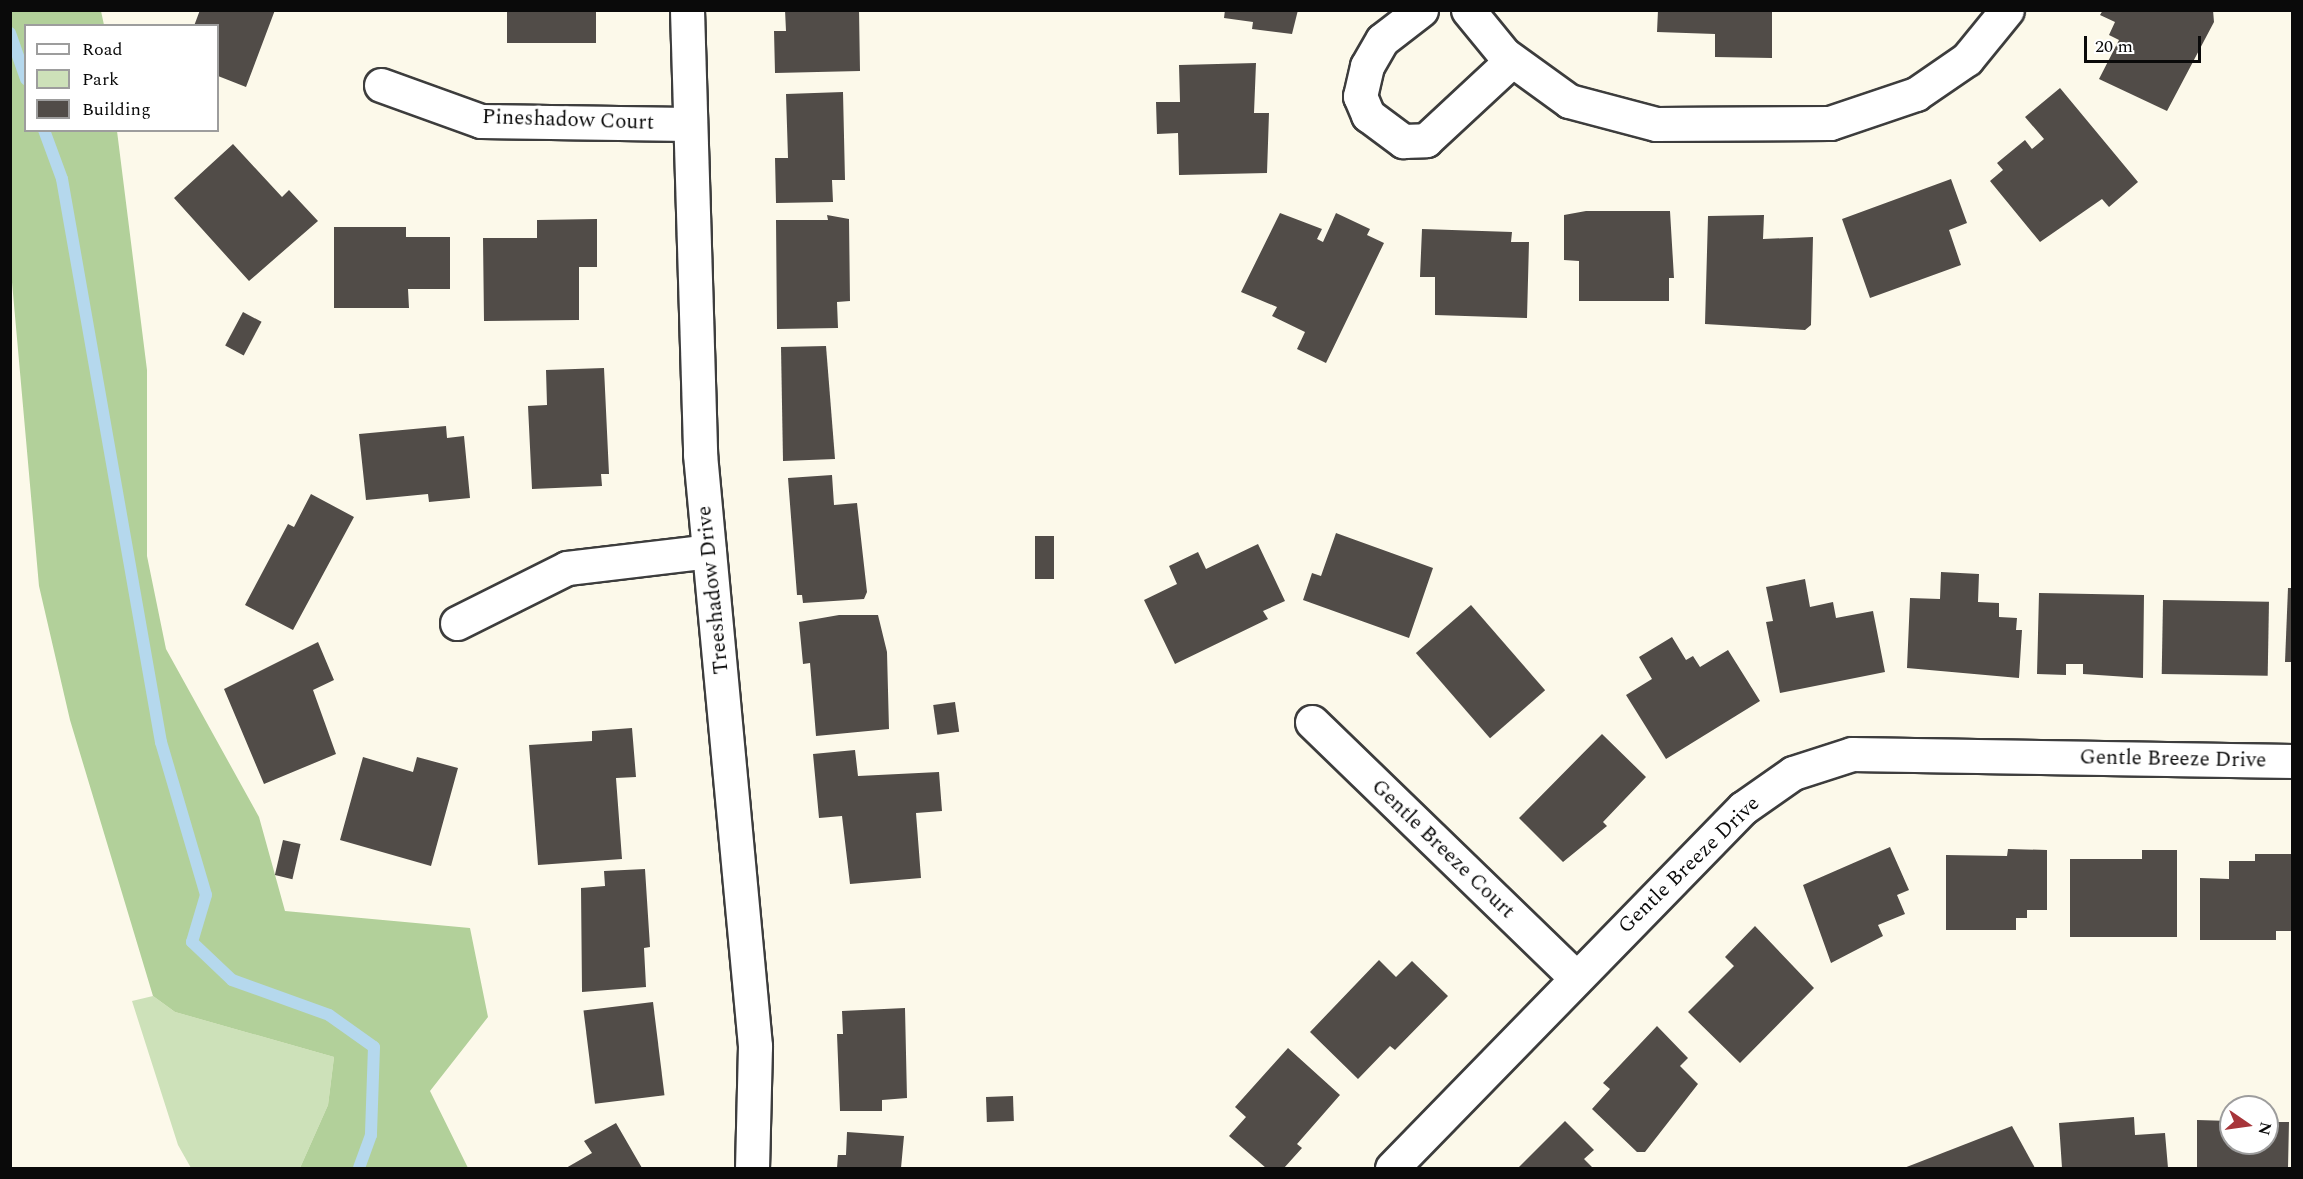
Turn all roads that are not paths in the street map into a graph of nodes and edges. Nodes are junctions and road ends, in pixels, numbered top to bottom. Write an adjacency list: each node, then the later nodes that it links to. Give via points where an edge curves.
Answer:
1 (687, 10): 7 (street, Treeshadow Drive)
2 (1421, 10): 5 (street, via 1382,40 1367,66 1360,96 1368,115 1403,141 1426,140)
3 (1468, 10): 5 (street)
4 (2007, 10): 5 (street, via 1967,59 1916,94 1830,123 1656,124 1569,101)
5 (1512, 60)
6 (381, 86): 7 (street, Pineshadow Court, via 481,121)
7 (688, 124): 8 (street, Treeshadow Drive, via 700,454)
8 (709, 551): 9 (street, via 567,568); 13 (street, Treeshadow Drive, via 755,1046)
9 (457, 623)
10 (1312, 722): 12 (street, Gentle Breeze Court)
11 (2292, 761): 12 (street, Gentle Breeze Drive, via 1852,754 1793,773 1743,808)
12 (1575, 977): 14 (street, Gentle Breeze Drive)
13 (752, 1168)
14 (1392, 1168)

